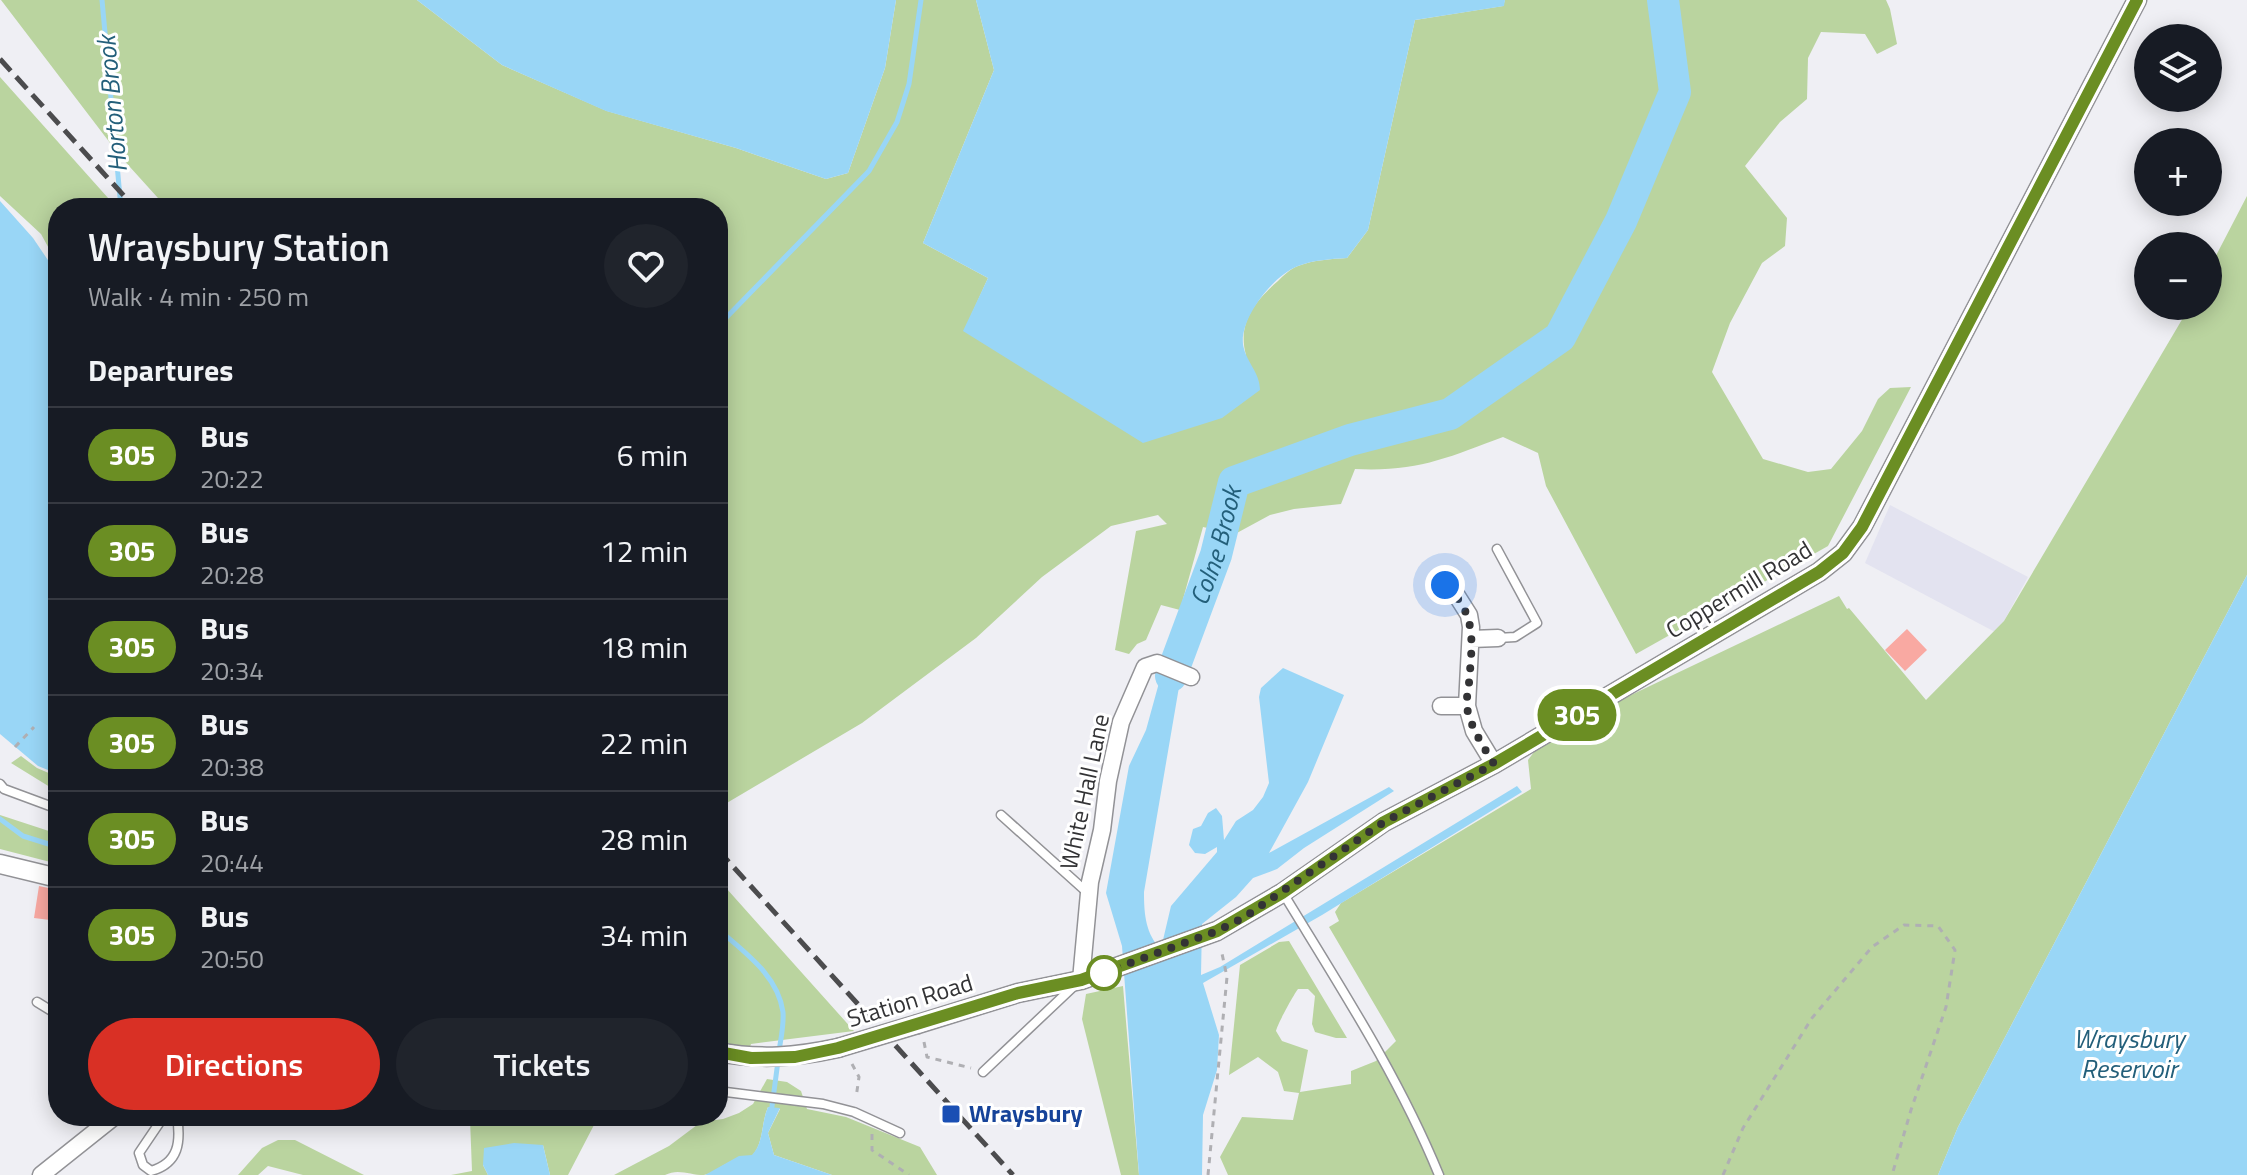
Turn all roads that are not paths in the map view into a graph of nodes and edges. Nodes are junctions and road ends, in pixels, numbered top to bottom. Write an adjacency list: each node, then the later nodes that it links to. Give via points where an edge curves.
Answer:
1 (2137, 0): 9 (street, Coppermill Road, via 1862,527 1843,553)
2 (1497, 549): 4 (lane, via 1537,623 1515,637)
3 (1451, 591): 5 (street, via 1469,615)
4 (1498, 638): 5 (street)
5 (1471, 639): 8 (street)
6 (1191, 677): 16 (street, White Hall Lane, via 1157,663 1145,667 1121,722)
7 (1441, 706): 8 (street)
8 (1467, 706): 9 (street, via 1474,731)
9 (1494, 764): 15 (street, Coppermill Road, via 1384,822)
10 (0, 784): 11 (lane)
11 (48, 805)
12 (1001, 815): 16 (lane)
13 (0, 864): 14 (street)
14 (48, 876)
15 (1282, 893): 17 (street, Coppermill Road, via 1217,931); 29 (lane, via 1392,1075)
16 (1089, 894): 18 (street, White Hall Lane)
17 (1113, 970): 18 (street, Station Road)
18 (1081, 980): 21 (street, Station Road, bridge, via 1018,993 842,1051 795,1057); 22 (lane)
19 (37, 1002): 20 (lane)
20 (48, 1009)
21 (728, 1054)
22 (983, 1072)
23 (728, 1092): 27 (lane, via 823,1104)
24 (102, 1126): 28 (street)
25 (156, 1126): 26 (lane, via 139,1153 151,1171 165,1167 177,1151)
26 (177, 1126)
27 (900, 1133)
28 (41, 1175)
29 (1439, 1175)

